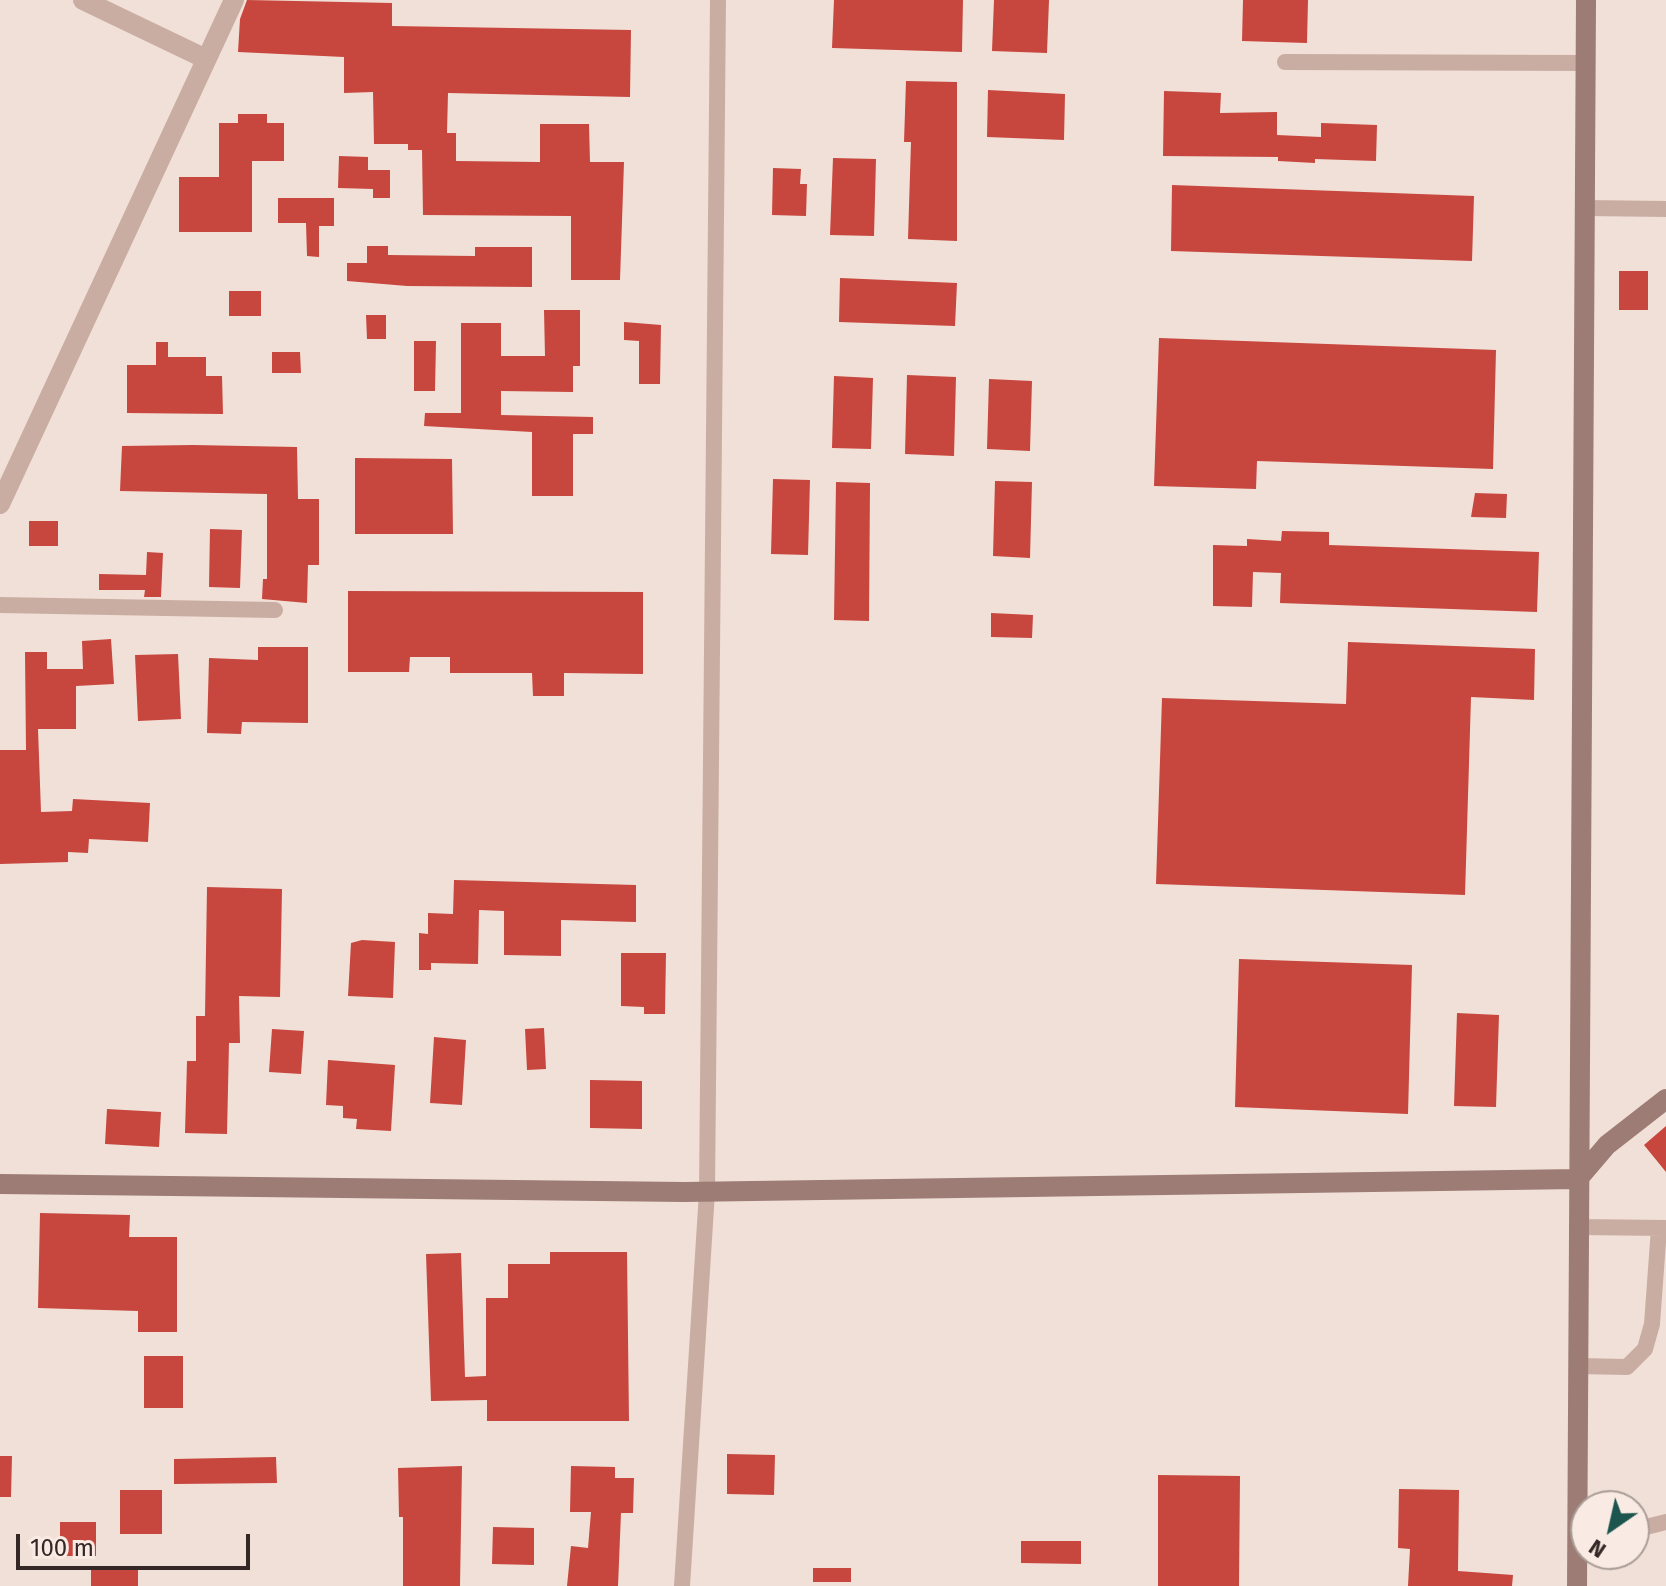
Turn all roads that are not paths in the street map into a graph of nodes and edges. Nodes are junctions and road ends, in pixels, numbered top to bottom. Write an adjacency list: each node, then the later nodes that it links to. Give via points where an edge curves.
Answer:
1 (83, 0): 5 (street)
2 (234, 0): 5 (street)
3 (718, 0): 16 (street)
4 (1586, 0): 7 (main road)
5 (206, 59): 10 (street)
6 (1285, 62): 7 (street)
7 (1586, 63): 8 (main road)
8 (1585, 208): 9 (street); 14 (main road)
9 (1666, 209)
10 (0, 504)
11 (0, 605): 12 (street)
12 (275, 610)
13 (1666, 1099): 14 (main road, via 1607,1145)
14 (1578, 1179): 16 (main road); 17 (main road)
15 (0, 1184): 16 (main road)
16 (707, 1192): 21 (street)
17 (1577, 1227): 18 (street); 19 (main road)
18 (1663, 1228): 19 (street, via 1645,1349 1627,1367)
19 (1577, 1366): 20 (main road)
20 (1580, 1490)
21 (682, 1586)

